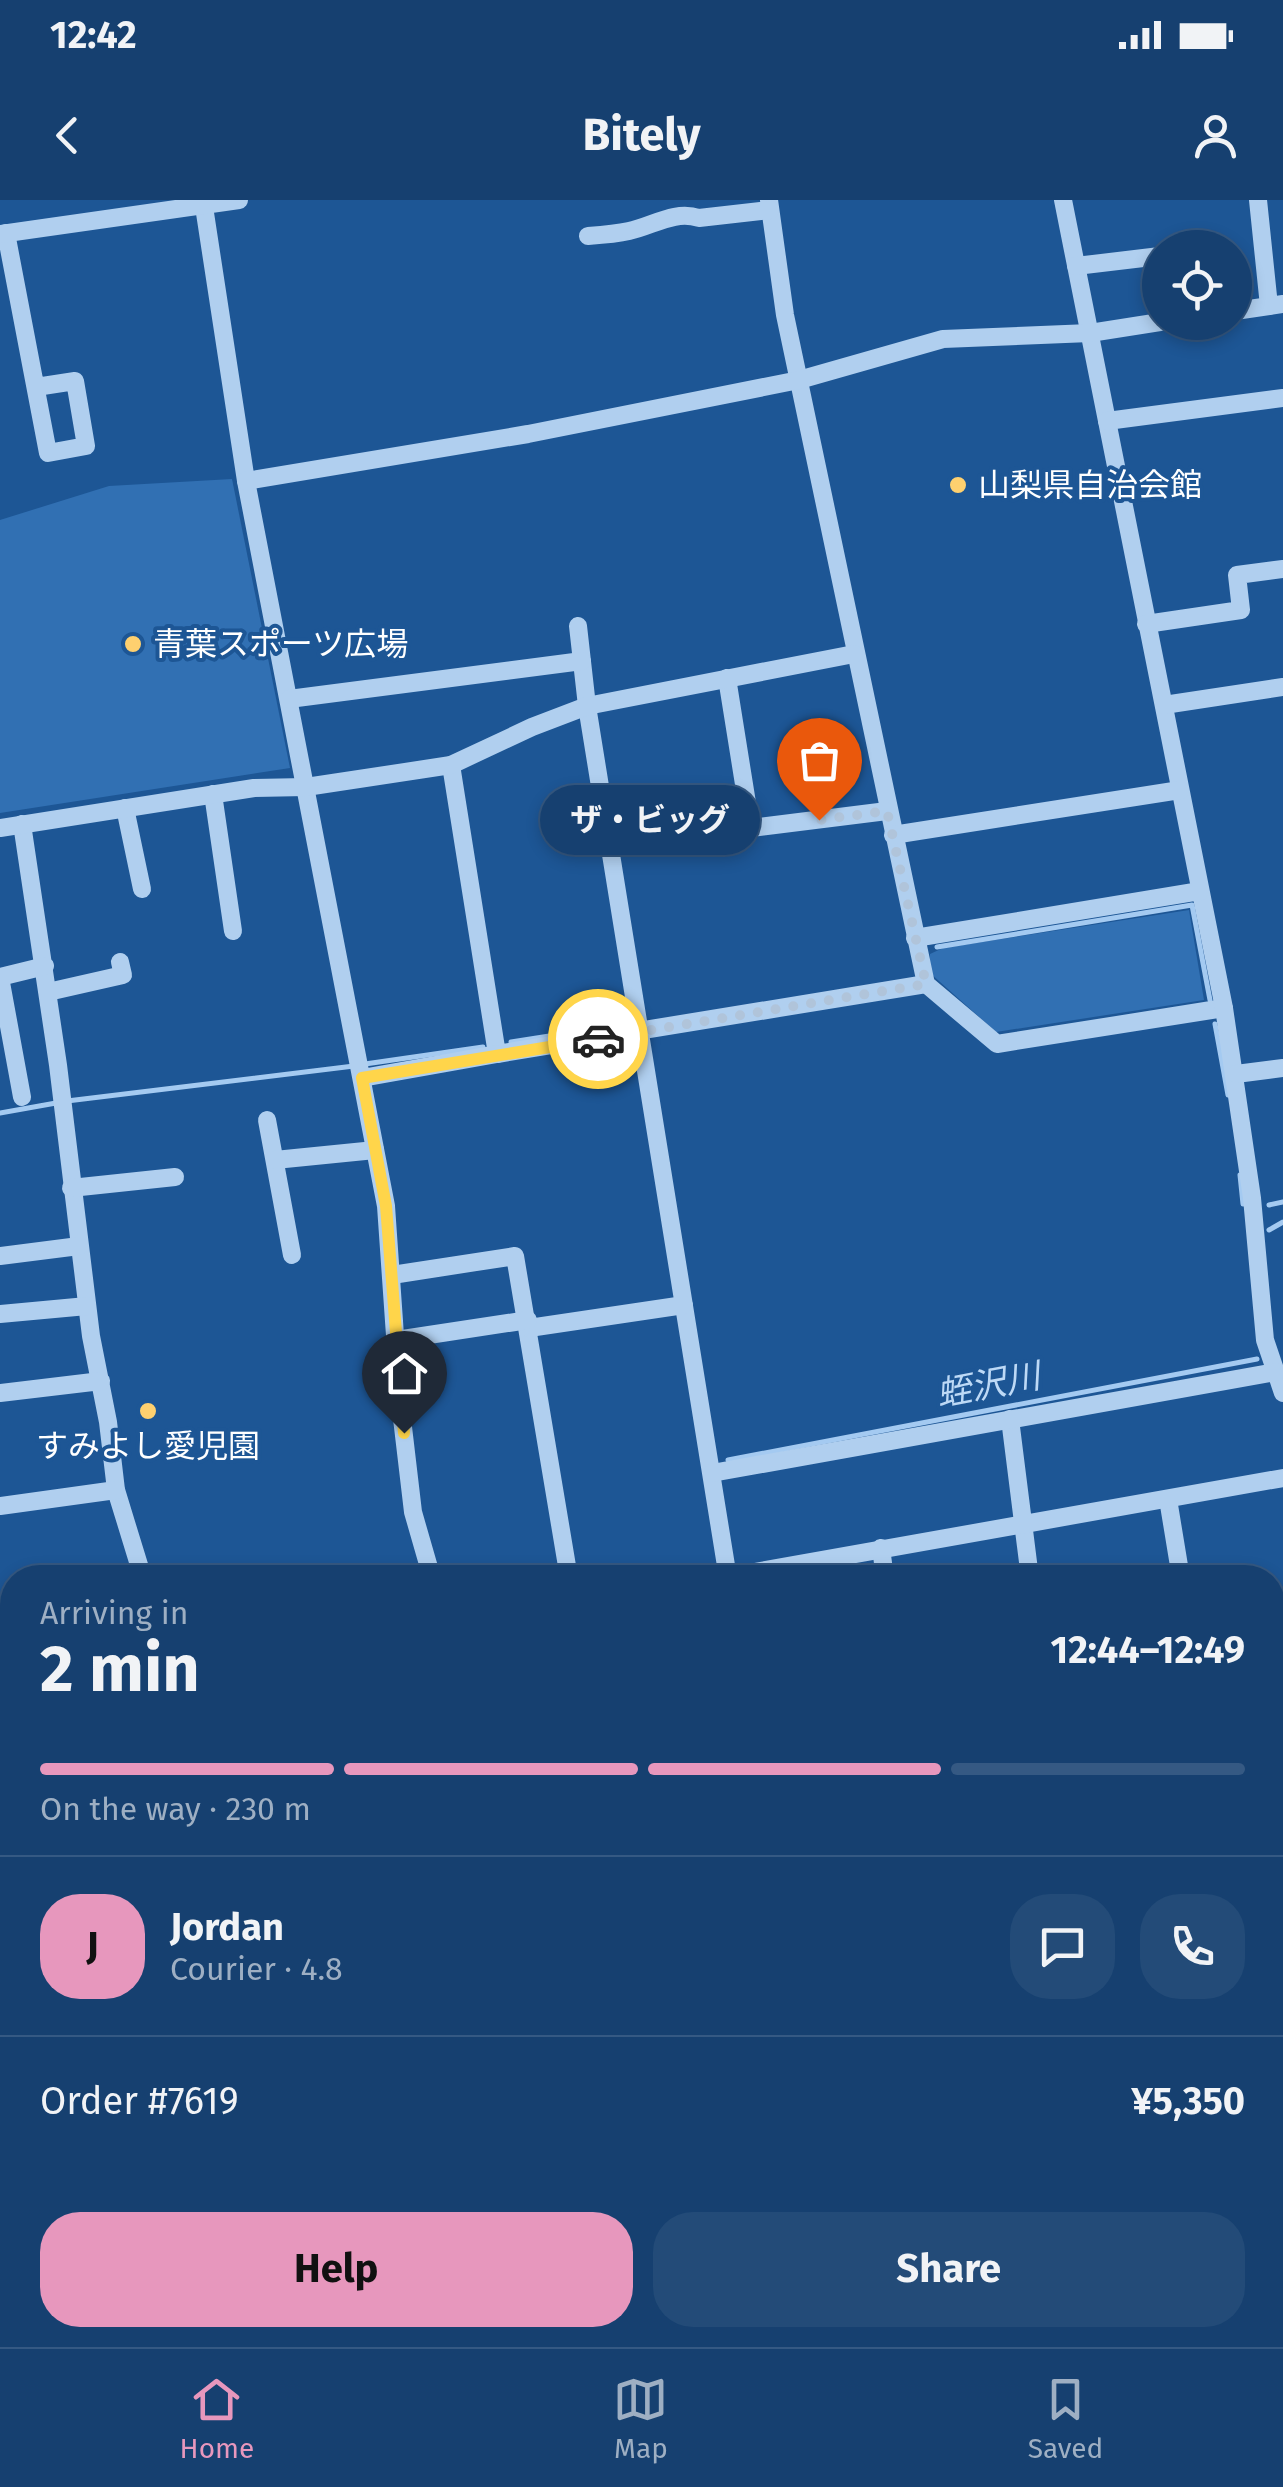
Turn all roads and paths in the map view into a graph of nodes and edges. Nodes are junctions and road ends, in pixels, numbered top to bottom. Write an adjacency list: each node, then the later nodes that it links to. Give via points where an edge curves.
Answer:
1 (239, 200): 4 (street)
2 (1063, 200): 9 (street)
3 (1258, 200): 10 (street)
4 (204, 203): 6 (street); 17 (street)
5 (770, 205): 7 (street); 13 (street)
6 (3, 234): 14 (street)
7 (588, 236)
8 (1142, 258): 9 (street)
9 (1076, 266): 12 (street)
10 (1276, 305)
11 (1142, 325): 12 (street)
12 (1090, 333): 13 (street, via 942,339); 16 (street)
13 (798, 380): 17 (street); 21 (street)
14 (36, 387)
15 (1283, 398): 16 (street)
16 (1107, 421): 19 (street)
17 (246, 481): 25 (street)
18 (1283, 568): 19 (street, via 1236,575 1241,610)
19 (1146, 624): 26 (street)
20 (578, 626): 22 (street)
21 (854, 654): 23 (street); 33 (street)
22 (582, 661): 25 (street); 27 (street)
23 (727, 678): 27 (street); 33 (street, via 751,828)
24 (1283, 688): 26 (street)
25 (289, 699): 29 (street)
26 (1164, 705): 30 (street)
27 (587, 706): 28 (street); 46 (street)
28 (451, 765): 29 (street); 47 (street)
29 (306, 787): 31 (street); 49 (street)
30 (1180, 790): 36 (street); 38 (street)
31 (213, 794): 32 (street); 39 (street)
32 (125, 808): 34 (street); 37 (street)
33 (887, 811): 36 (street)
34 (22, 824): 35 (street); 42 (street)
35 (0, 828)
36 (893, 836): 40 (street)
37 (142, 890)
38 (1200, 891): 40 (street); 45 (street)
39 (234, 931)
40 (916, 938): 43 (street)
41 (120, 962): 44 (street, via 123,975)
42 (44, 966): 44 (street); 51 (street, via 0,977)
43 (926, 984): 45 (street, via 997,1044); 46 (street)
44 (48, 992): 56 (street)
45 (1224, 1008): 50 (street)
46 (640, 1033): 47 (street); 61 (street)
47 (497, 1054): 49 (street)
48 (1283, 1068): 50 (street)
49 (360, 1070): 53 (street)
50 (1236, 1074): 66 (street, via 1264,1340)
51 (22, 1097)
52 (267, 1120): 54 (street)
53 (375, 1150): 54 (street); 60 (street)
54 (274, 1160): 58 (street)
55 (175, 1177): 56 (street)
56 (71, 1188): 57 (street)
57 (79, 1246): 59 (street); 62 (street)
58 (292, 1255)
59 (0, 1256)
60 (392, 1275): 64 (street, via 515,1256); 65 (street)
61 (684, 1305): 64 (street); 71 (street)
62 (87, 1306): 63 (street); 67 (street)
63 (0, 1314)
64 (528, 1324): 65 (street); 80 (street)
65 (396, 1340): 79 (street, via 413,1512)
66 (1276, 1372): 69 (street); 70 (street)
67 (100, 1381): 68 (street); 73 (street)
68 (0, 1392)
69 (1283, 1393)
70 (1010, 1419): 71 (street); 76 (street)
71 (712, 1473): 81 (street)
72 (1283, 1478): 74 (street)
73 (116, 1490): 75 (street); 78 (street)
74 (1168, 1499): 76 (street); 85 (street)
75 (0, 1506)
76 (1023, 1522): 77 (street); 84 (street)
77 (881, 1548): 82 (street); 83 (street)
78 (138, 1565)
79 (428, 1565)
80 (567, 1565)
81 (724, 1565)
82 (790, 1565)
83 (883, 1565)
84 (1028, 1565)
85 (1179, 1565)

